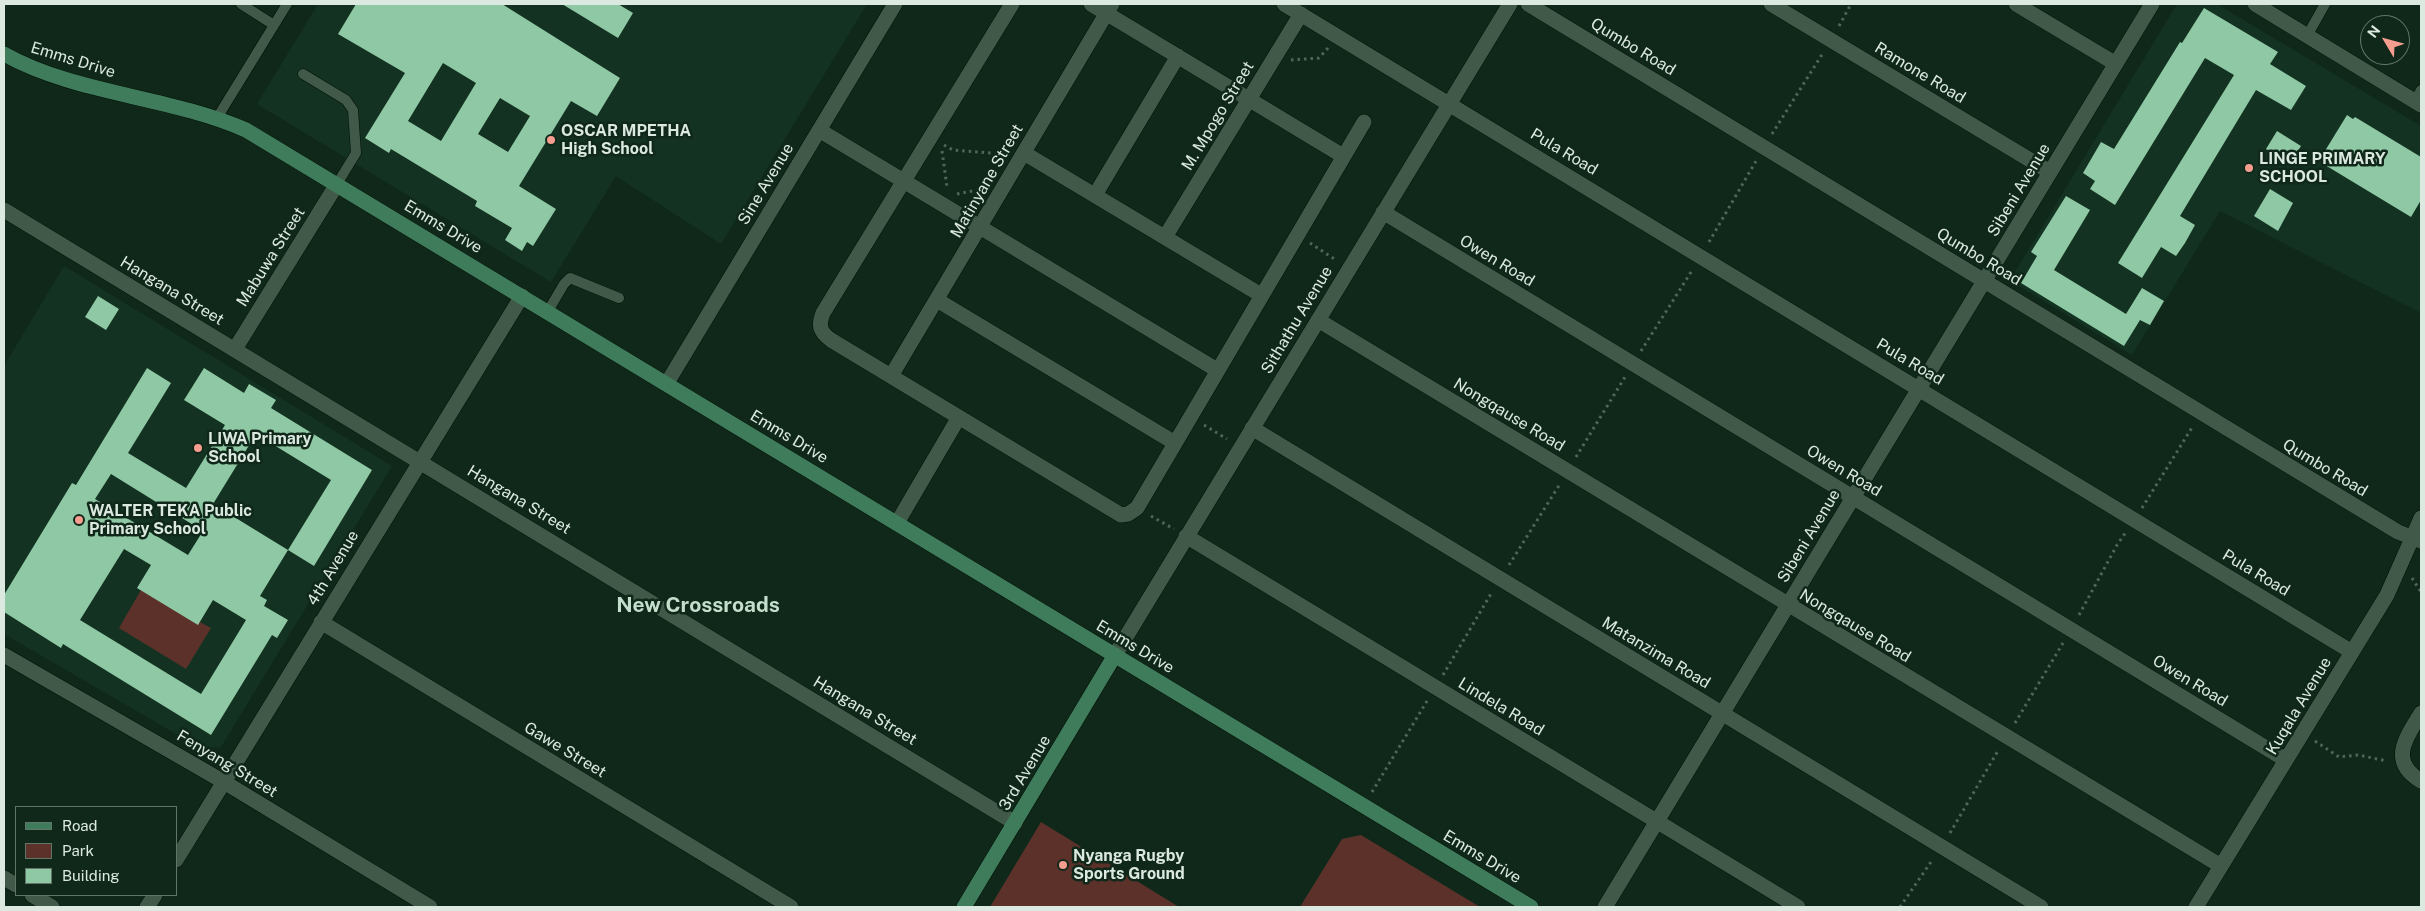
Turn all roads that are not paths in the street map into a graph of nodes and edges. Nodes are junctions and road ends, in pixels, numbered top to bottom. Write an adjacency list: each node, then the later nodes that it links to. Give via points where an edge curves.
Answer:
1 (241, 4): 16 (lane)
2 (287, 4): 16 (lane)
3 (895, 4): 27 (street, Sine Avenue)
4 (1012, 4): 31 (street)
5 (1092, 4): 14 (street)
6 (1284, 4): 15 (street, Pula Road)
7 (1510, 4): 24 (street, Sithathu Avenue)
8 (1528, 4): 38 (street, Qumbo Road)
9 (1771, 4): 30 (street, Ramone Road)
10 (2016, 4): 20 (street)
11 (2152, 4): 20 (street, Sibeni Avenue)
12 (2255, 4): 17 (street)
13 (2325, 4): 17 (lane)
14 (1109, 8): 19 (street); 28 (street, Matinyane Street)
15 (1301, 14): 22 (street, M. Mpogo Street); 24 (street, Pula Road)
16 (274, 25): 25 (lane)
17 (2307, 36): 23 (street)
18 (4, 54): 25 (street, Emms Drive, via 59,78)
19 (1178, 56): 22 (street); 33 (street)
20 (2116, 64): 30 (street, Sibeni Avenue)
21 (303, 74): 32 (lane, via 346,100 353,110 356,153)
22 (1249, 99): 29 (street); 37 (street, M. Mpogo Street)
23 (2419, 99)
24 (1450, 103): 35 (street, Sithathu Avenue); 49 (street, Pula Road)
25 (217, 118): 32 (street, Emms Drive, via 246,130)
26 (1364, 122): 29 (street)
27 (819, 130): 31 (street); 48 (street, Sine Avenue)
28 (1024, 153): 33 (street); 36 (street, Matinyane Street)
29 (1343, 156): 40 (street)
30 (2050, 172): 38 (street, Sibeni Avenue)
31 (904, 180): 36 (street); 47 (street, via 823,313 820,327 831,340)
32 (337, 184): 39 (street, Emms Drive); 45 (street, Mabuwa Street)
33 (1095, 195): 37 (street)
34 (4, 210): 45 (street, Hangana Street)
35 (1383, 212): 44 (street, Sithathu Avenue); 54 (street, Owen Road)
36 (981, 227): 42 (street, Matinyane Street); 46 (street)
37 (1165, 237): 40 (street)
38 (1984, 281): 49 (street, Sibeni Avenue); 58 (street, Qumbo Road, via 2398,532)
39 (522, 296): 43 (street, Emms Drive); 53 (street, 4th Avenue)
40 (1261, 296): 46 (street)
41 (619, 298): 43 (lane, via 570,278)
42 (937, 300): 47 (street, Matinyane Street); 52 (street)
43 (548, 311): 48 (street, Emms Drive)
44 (1318, 320): 51 (street, Sithathu Avenue); 59 (street, Nongqause Road)
45 (235, 349): 53 (street, Hangana Street)
46 (1217, 370): 52 (street)
47 (891, 376): 50 (street)
48 (667, 383): 56 (street, Emms Drive)
49 (1919, 388): 54 (street, Sibeni Avenue); 61 (street, Pula Road)
50 (960, 417): 52 (street, via 1121,515 1137,508); 56 (street)
51 (1252, 428): 57 (street, Sithathu Avenue); 64 (street, Matanzima Road)
52 (1175, 443)
53 (420, 460): 60 (street, 4th Avenue); 70 (street, Hangana Street)
54 (1853, 497): 59 (street, Sibeni Avenue); 66 (street, Owen Road)
55 (2421, 518): 58 (street, Kuqala Avenue)
56 (897, 523): 63 (street, Emms Drive)
57 (1186, 536): 63 (street, Sithathu Avenue); 69 (street, Lindela Road)
58 (2417, 539): 61 (street, Kuqala Avenue)
59 (1788, 605): 64 (street, Sibeni Avenue); 72 (street, Nongqause Road)
60 (321, 622): 68 (street, 4th Avenue); 80 (street, Gawe Street)
61 (2352, 652): 66 (street, Kuqala Avenue)
62 (4, 655): 68 (street, Fenyang Street)
63 (1115, 655): 70 (street, 3rd Avenue); 82 (street, Emms Drive)
64 (1722, 714): 69 (street, Sibeni Avenue); 85 (street, Matanzima Road)
65 (2421, 714): 67 (street, via 2403,744 2404,764)
66 (2286, 760): 72 (street, Kuqala Avenue)
67 (2421, 781)
68 (224, 782): 71 (street, 4th Avenue); 79 (street, Fenyang Street)
69 (1657, 822): 83 (street, Sibeni Avenue); 84 (street, Lindela Road)
70 (1015, 823): 81 (street, 3rd Avenue)
71 (178, 857)
72 (2221, 866): 86 (street, Kuqala Avenue)
73 (4, 878): 74 (street)
74 (15, 884)
75 (34, 896): 77 (street)
76 (154, 896): 78 (street)
77 (52, 907)
78 (147, 907)
79 (430, 907)
80 (791, 907)
81 (964, 907)
82 (1531, 907)
83 (1605, 907)
84 (1798, 907)
85 (2041, 907)
86 (2196, 907)

